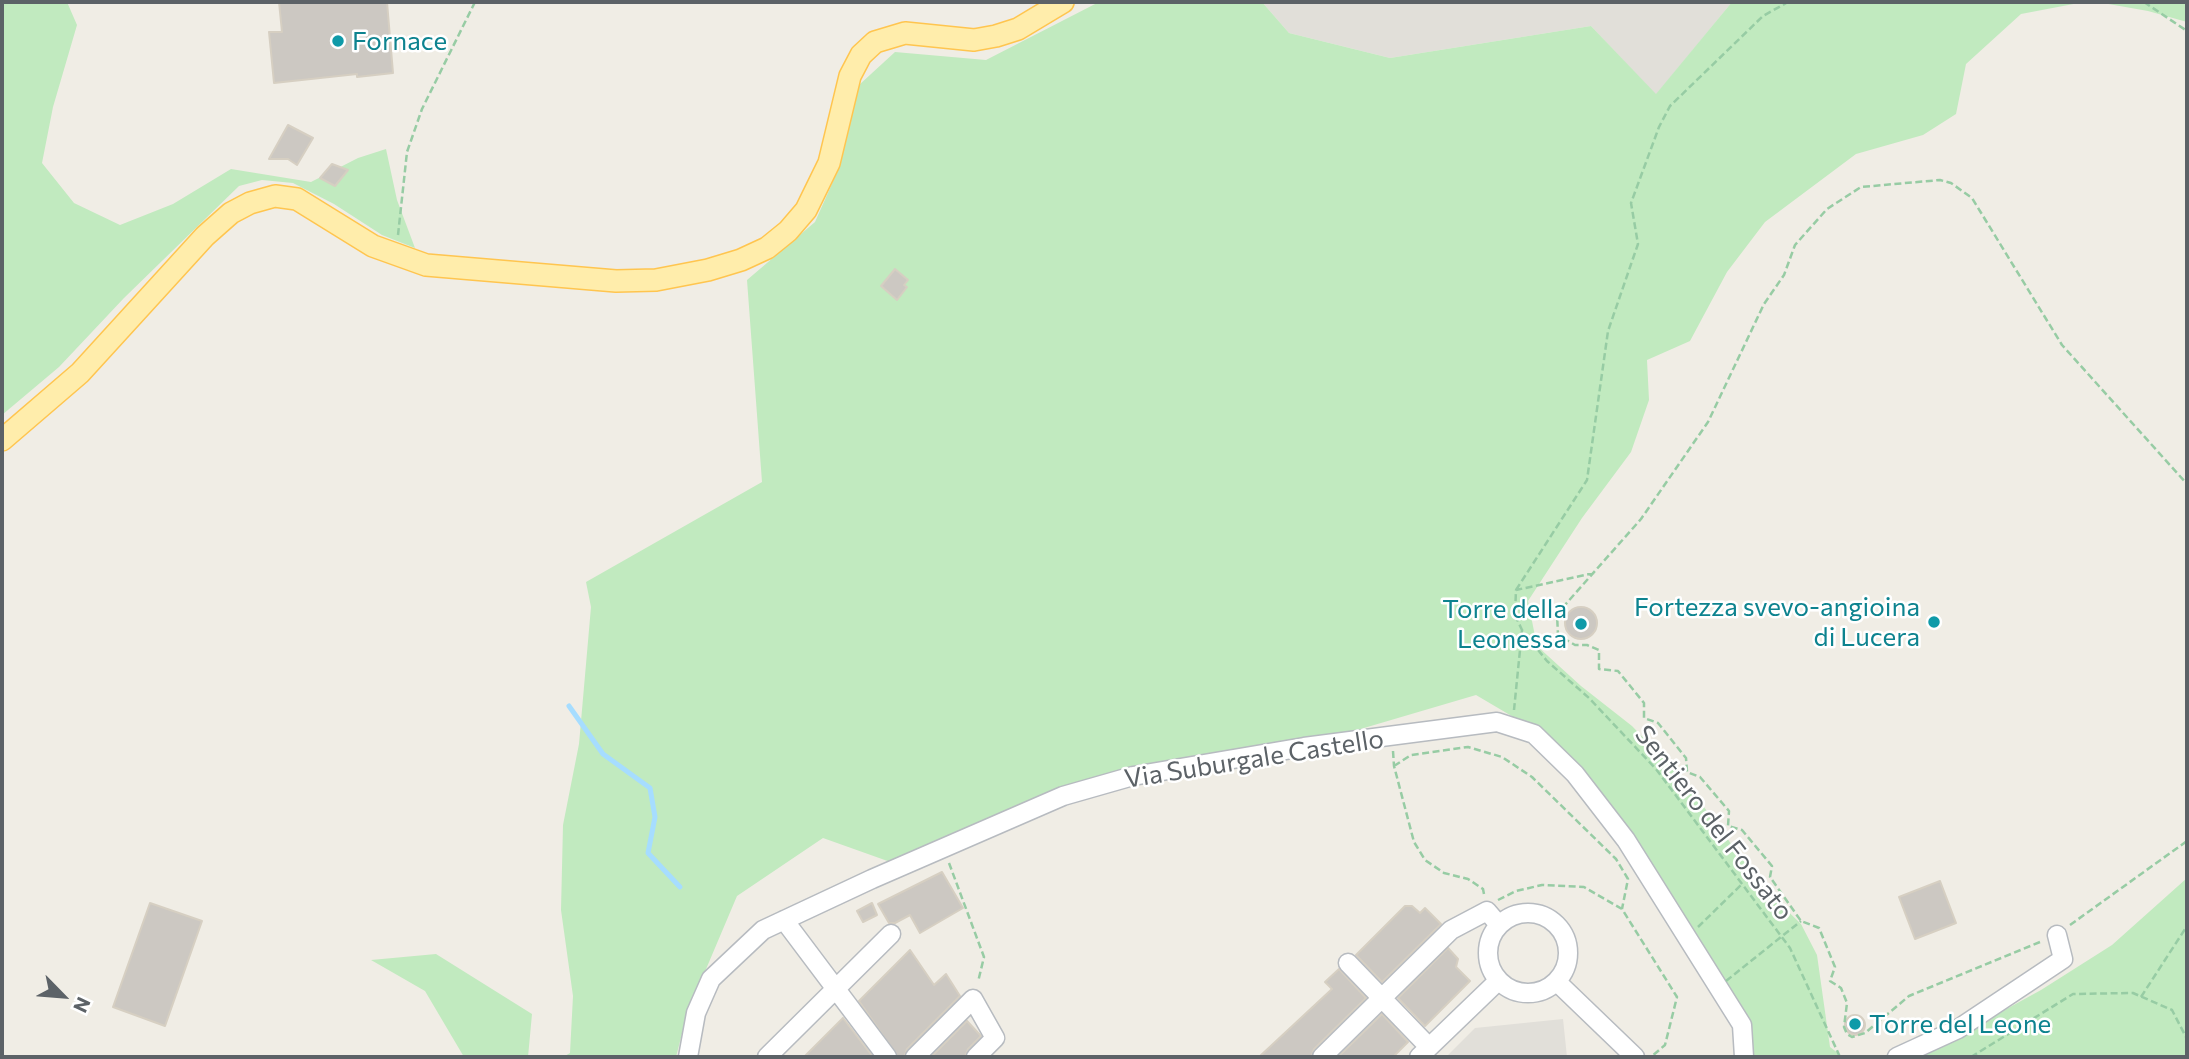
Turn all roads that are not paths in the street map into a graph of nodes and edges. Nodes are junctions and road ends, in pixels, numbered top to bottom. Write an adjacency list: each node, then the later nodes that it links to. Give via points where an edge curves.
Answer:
1 (1063, 2): 2 (main road, via 1018,29 996,36 974,40 905,33 885,37 868,48 846,88 829,163 812,202 782,237 741,260 687,275 616,281 426,265 395,256 297,199 275,196 250,203 205,236 80,373)
2 (2, 440)
3 (1493, 918): 8 (street, via 1487,953); 9 (street, via 1521,913 1546,917 1556,924 1564,934 1568,959); 11 (street, via 1451,930)
4 (784, 920): 10 (street); 13 (street, Via Suburgale Castello, via 763,930 711,979 696,1013); 20 (street, Via Suburgale Castello, via 1063,796 1133,776 1304,747 1497,722 1534,734 1576,774 1626,840 1742,1025)
5 (891, 934): 10 (street)
6 (2057, 935): 21 (street, via 2063,959 1958,1029)
7 (1348, 963): 11 (street)
8 (1498, 981): 9 (street, via 1508,989 1534,993); 12 (street)
9 (1557, 982): 19 (street)
10 (835, 990): 14 (street); 15 (street)
11 (1381, 998): 12 (street); 18 (street)
12 (1424, 1052)
13 (688, 1057)
14 (767, 1057)
15 (887, 1057)
16 (915, 1057): 17 (street, via 973,999 995,1038)
17 (976, 1057)
18 (1322, 1057)
19 (1635, 1057)
20 (1744, 1057)
21 (1896, 1057)

